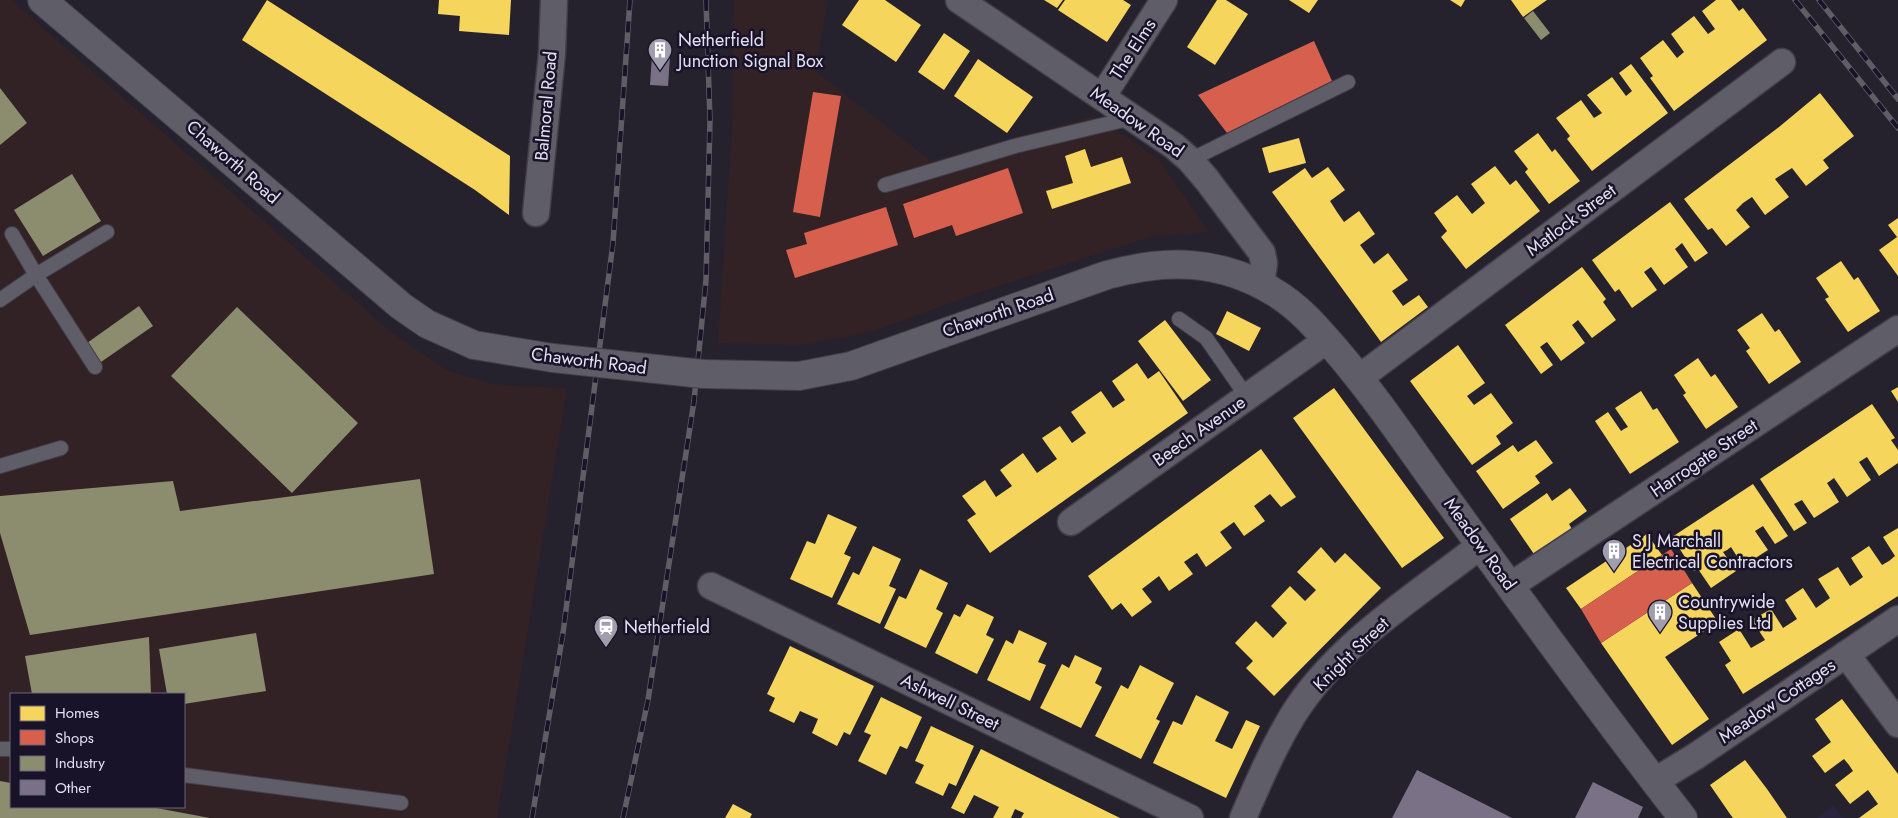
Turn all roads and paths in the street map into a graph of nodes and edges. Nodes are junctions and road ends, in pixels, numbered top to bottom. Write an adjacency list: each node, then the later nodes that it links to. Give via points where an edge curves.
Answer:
1 (42, 0): 15 (street, Chaworth Road, bridge, via 401,306 428,324 474,345 702,374 799,376 851,366 1107,275 1138,267 1170,263)
2 (554, 0): 11 (street, Balmoral Road)
3 (959, 0): 7 (street, Meadow Road)
4 (1164, 0): 7 (street, The Elms)
5 (1782, 62): 21 (street, Matlock Street)
6 (1348, 82): 9 (lane)
7 (1102, 97): 8 (street, Meadow Road)
8 (1133, 118): 9 (street, Meadow Road); 10 (lane, via 1015,146)
9 (1190, 160): 15 (street, Meadow Road, via 1262,253 1264,263)
10 (885, 185)
11 (536, 213)
12 (107, 232): 14 (lane)
13 (12, 234): 14 (lane)
14 (36, 275): 16 (lane); 20 (lane)
15 (1250, 280): 19 (street, Meadow Road, via 1292,304)
16 (0, 300)
17 (1179, 319): 22 (lane, via 1206,338)
18 (1898, 329): 28 (street, Harrogate Street)
19 (1327, 340): 21 (street, Meadow Road); 22 (street, Beech Avenue)
20 (95, 367)
21 (1359, 378): 26 (street, Meadow Road)
22 (1247, 397): 25 (street, Beech Avenue)
23 (61, 448): 24 (lane)
24 (0, 466)
25 (1071, 522)
26 (1481, 545): 28 (street, Meadow Road); 37 (street, Knight Street, via 1361,639 1324,675 1294,714 1267,763)
27 (711, 586): 36 (street, Ashwell Street)
28 (1510, 586): 33 (street, Meadow Road)
29 (1898, 619): 30 (street, Meadow Cottages)
30 (1846, 654): 31 (street); 33 (street, Meadow Cottages)
31 (1898, 724)
32 (185, 775): 34 (lane)
33 (1655, 781): 35 (street, Meadow Road)
34 (401, 803)
35 (1677, 815)
36 (1190, 818)
37 (1243, 818)

